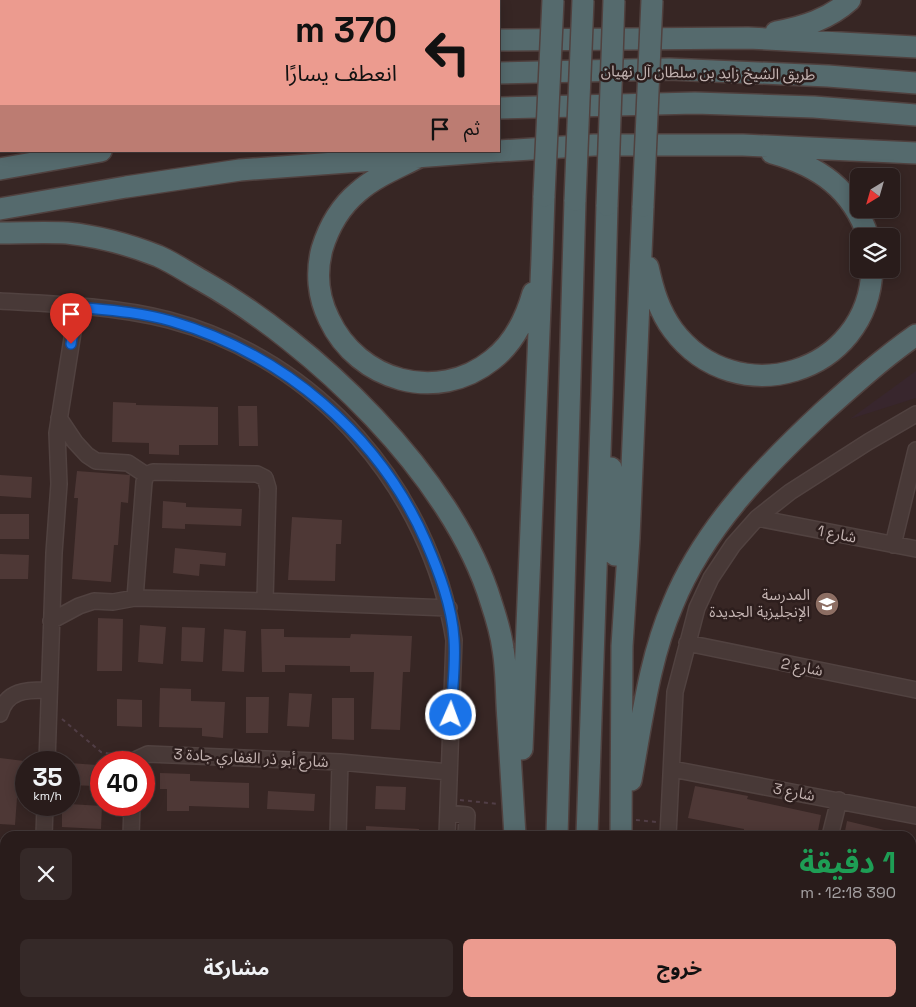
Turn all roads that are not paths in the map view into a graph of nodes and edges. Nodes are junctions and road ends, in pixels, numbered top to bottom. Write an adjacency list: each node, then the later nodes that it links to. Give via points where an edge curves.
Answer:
1 (553, 0): 24 (highway, bridge)
2 (583, 0): 65 (highway, bridge)
3 (614, 0): 29 (highway, bridge)
4 (652, 0): 23 (highway, bridge)
5 (850, 0): 6 (highway, via 812,24)
6 (748, 38): 7 (highway); 8 (highway)
7 (500, 40)
8 (916, 47)
9 (500, 73): 10 (highway, طريق الشيخ زايد بن سلطان آل نهيان, via 669,70)
10 (916, 83)
11 (500, 108): 12 (highway, طريق الشيخ زايد بن سلطان آل نهيان, via 695,103)
12 (916, 115)
13 (743, 145): 14 (highway, via 594,145); 17 (highway); 21 (highway, via 793,159 827,177 850,201)
14 (500, 151)
15 (96, 152): 19 (highway)
16 (483, 152): 18 (highway)
17 (916, 152)
18 (421, 156): 20 (highway, via 240,170); 24 (highway, via 357,192 338,213 323,246 319,281 324,307 337,335 356,356 384,374 419,382 447,380 477,370 500,353 521,326)
19 (0, 170)
20 (0, 209)
21 (865, 228)
22 (0, 233): 64 (highway, via 68,234 112,242 159,256 261,317 301,349 374,419 406,456 434,490 455,524 477,565 491,601 503,649)
23 (642, 244): 25 (highway, via 656,300 678,336 710,362 750,375 772,376 793,372 817,361 839,345 862,311); 42 (highway)
24 (542, 258): 63 (highway)
25 (871, 278)
26 (0, 301): 27 (street)
27 (77, 307): 31 (street); 39 (street, via 124,311 170,320 214,336 296,380 365,444 393,481 417,521 436,564)
28 (916, 335): 56 (highway, via 870,370 784,450 745,492 698,554 661,635)
29 (602, 394): 42 (highway, via 614,488 616,600); 66 (highway)
30 (916, 414): 34 (street, via 790,492)
31 (59, 418): 33 (street, via 75,442 96,461 128,464); 40 (street, via 56,433 59,484)
32 (916, 450): 35 (street)
33 (146, 475): 37 (street); 38 (street, via 153,472 257,474 265,478 268,488)
34 (757, 518): 35 (street, شارع 1); 41 (street, via 733,545 711,578 697,608)
35 (893, 545): 36 (street, شارع 1)
36 (916, 549)
37 (135, 598): 38 (street); 40 (street, via 94,601)
38 (265, 601): 39 (street)
39 (449, 608): 50 (street, via 454,640)
40 (51, 621): 43 (street)
41 (687, 643): 44 (street, شارع 2); 49 (street, via 675,692)
42 (622, 646): 56 (highway)
43 (49, 690): 45 (street, via 16,693 3,704); 46 (street)
44 (916, 690)
45 (0, 714)
46 (47, 751)
47 (155, 754): 48 (street, شارع أبو ذر الغفاري جادة 3)
48 (340, 762): 50 (street, شارع أبو ذر الغفاري جادة 3); 60 (street, شارع أبو ذر الغفاري جادة 3)
49 (672, 769): 51 (street, شارع 3); 57 (street)
50 (449, 772): 52 (street)
51 (839, 800): 55 (street, شارع 3); 67 (street)
52 (448, 806): 61 (street); 62 (street, via 467,815)
53 (45, 816): 58 (street)
54 (132, 816): 59 (street)
55 (916, 816)
56 (625, 828)
57 (668, 830)
58 (44, 831)
59 (131, 831)
60 (338, 831)
61 (447, 831)
62 (466, 831)
63 (517, 831)
64 (517, 831)
65 (557, 831)
66 (587, 831)
67 (831, 831)

